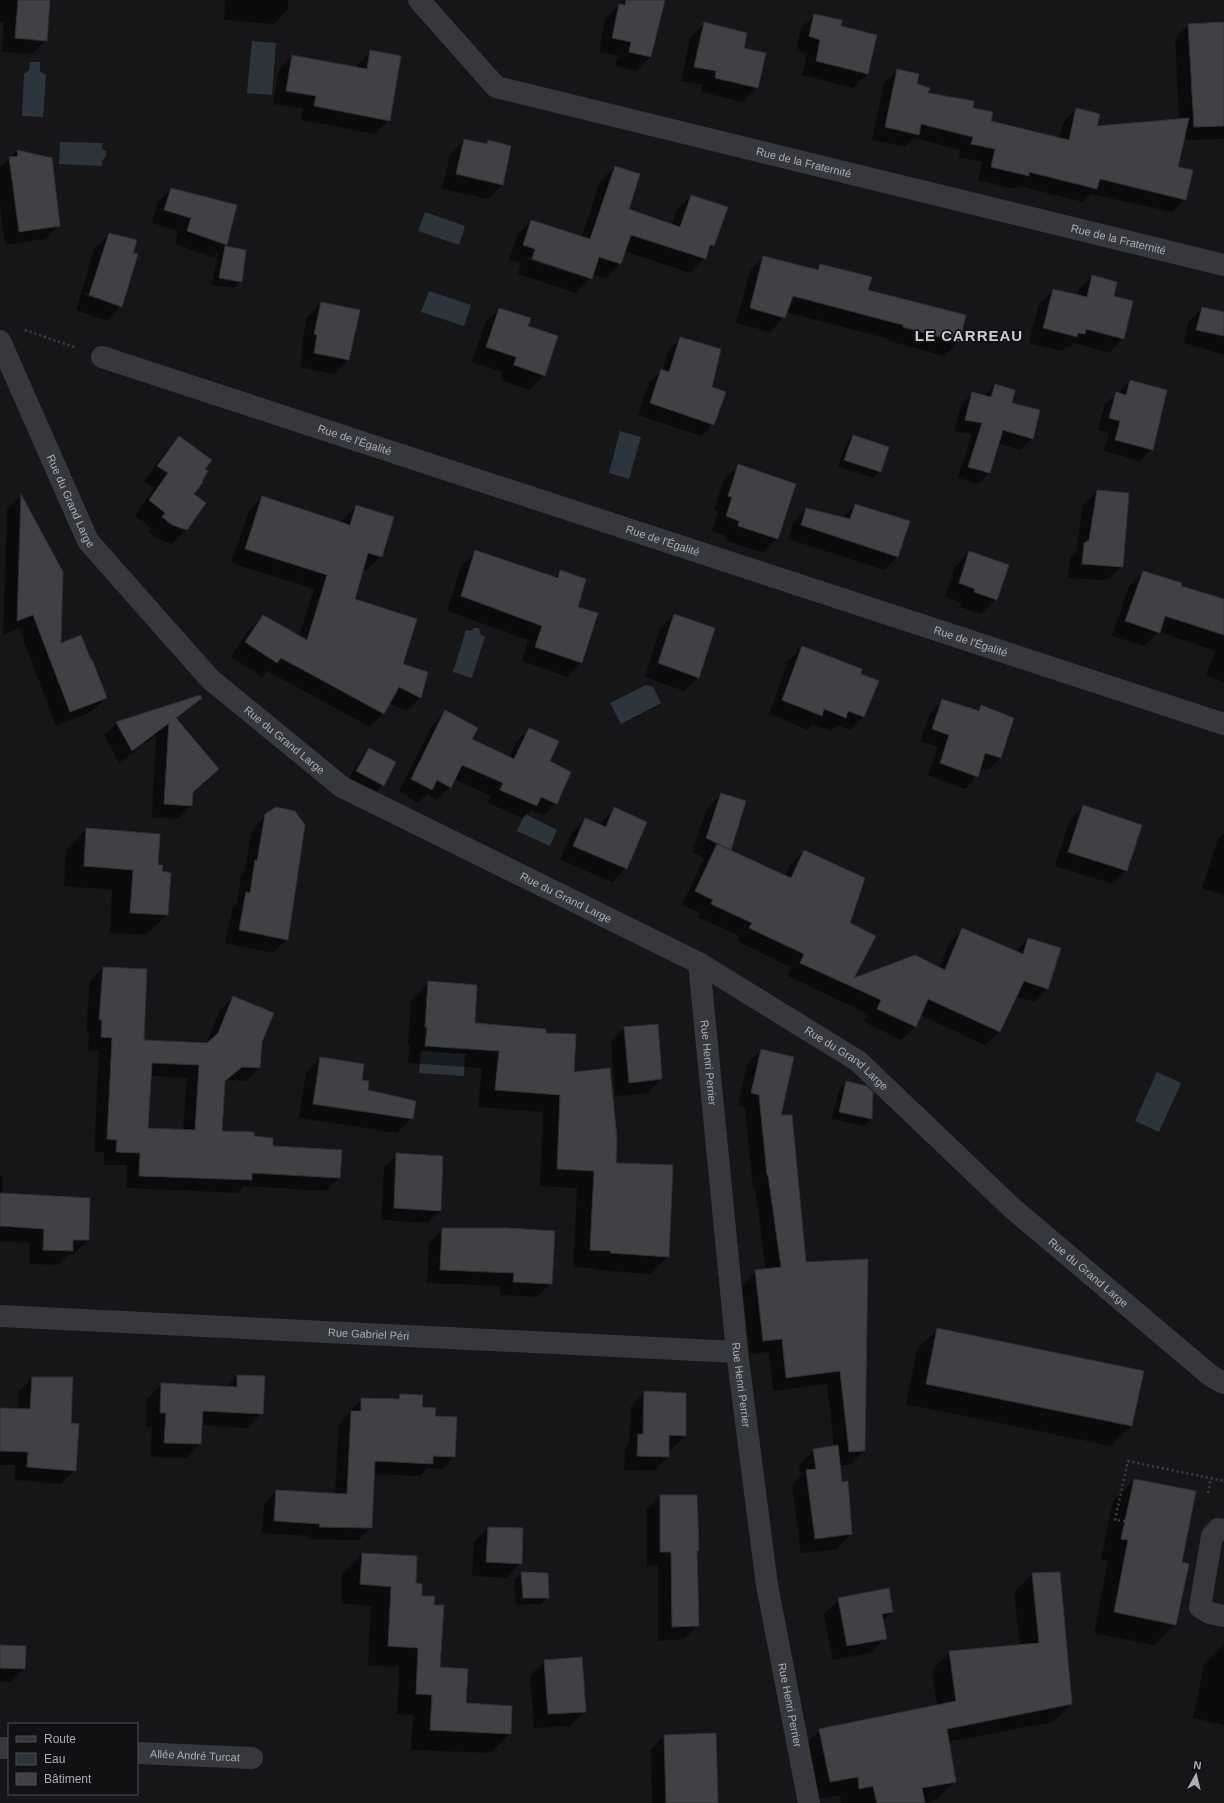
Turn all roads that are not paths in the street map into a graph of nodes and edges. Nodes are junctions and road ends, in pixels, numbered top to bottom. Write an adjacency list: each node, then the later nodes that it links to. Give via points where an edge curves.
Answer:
1 (419, 0): 2 (street, Rue de la Fraternité, via 496,87)
2 (1224, 265)
3 (0, 341): 6 (street, Rue du Grand Large, via 88,541 210,679 342,787)
4 (102, 357): 5 (street, Rue de l'Égalité)
5 (1224, 724)
6 (699, 963): 8 (street, Rue Henri Perrier); 9 (street, Rue du Grand Large, via 858,1061 1012,1208 1211,1376)
7 (0, 1316): 8 (street, Rue Gabriel Péri)
8 (736, 1352): 14 (street, Rue Henri Perrier, via 767,1585)
9 (1224, 1383)
10 (1224, 1530): 11 (street, via 1218,1529 1212,1536 1200,1607 1210,1613)
11 (1224, 1616)
12 (138, 1753): 13 (street, Allée André Turcat)
13 (252, 1758)
14 (809, 1803)

